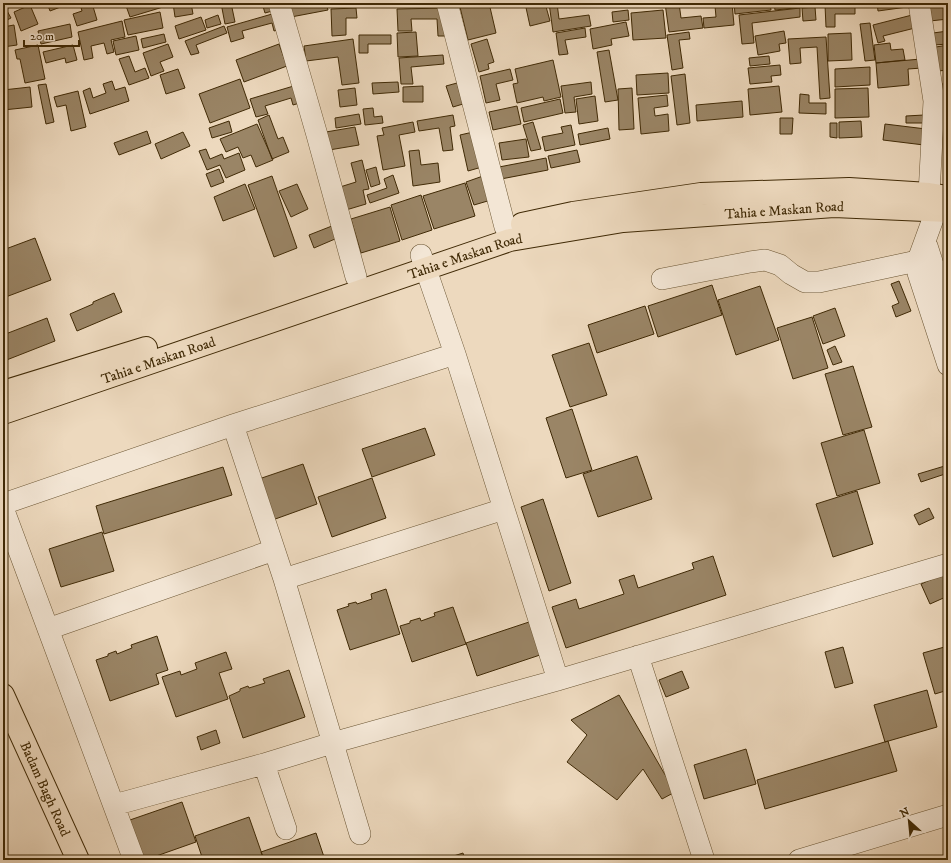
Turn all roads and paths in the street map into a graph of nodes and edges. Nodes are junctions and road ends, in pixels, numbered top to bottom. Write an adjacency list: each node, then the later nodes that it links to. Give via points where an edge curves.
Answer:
1 (279, 3): 8 (street)
2 (447, 3): 5 (street)
3 (919, 3): 4 (street, via 934,101)
4 (940, 202): 5 (main road, Tahia e Maskan Road, via 849,189 701,194 573,213); 6 (street, via 925,238); 7 (main road, Tahia e Maskan Road, via 834,206 622,221 510,240)
5 (505, 227): 7 (main road, Tahia e Maskan Road)
6 (924, 259): 9 (street, via 819,282 805,282 780,265 765,260); 10 (street); 12 (street, via 918,272)
7 (424, 262): 8 (main road, Tahia e Maskan Road); 11 (street); 14 (main road, Tahia e Maskan Road)
8 (356, 277): 13 (main road, Tahia e Maskan Road, via 118,357)
9 (662, 279)
10 (948, 311)
11 (455, 354): 15 (street); 18 (street)
12 (948, 365)
13 (3, 392)
14 (3, 413)
15 (233, 425): 16 (street); 19 (street)
16 (3, 504)
17 (3, 508): 22 (street)
18 (504, 509): 21 (street); 24 (street)
19 (274, 550): 21 (street); 22 (street)
20 (948, 564): 23 (street)
21 (284, 579): 26 (street)
22 (48, 629): 28 (street)
23 (638, 656): 24 (street); 34 (street)
24 (558, 680): 26 (street)
25 (3, 695): 32 (main road, Badam Bagh Road)
26 (332, 743): 27 (street); 31 (street)
27 (264, 764): 28 (street); 30 (street)
28 (114, 805): 33 (street)
29 (948, 815): 35 (street)
30 (286, 829)
31 (360, 834)
32 (78, 860)
33 (134, 860)
34 (704, 860)
35 (799, 860)

